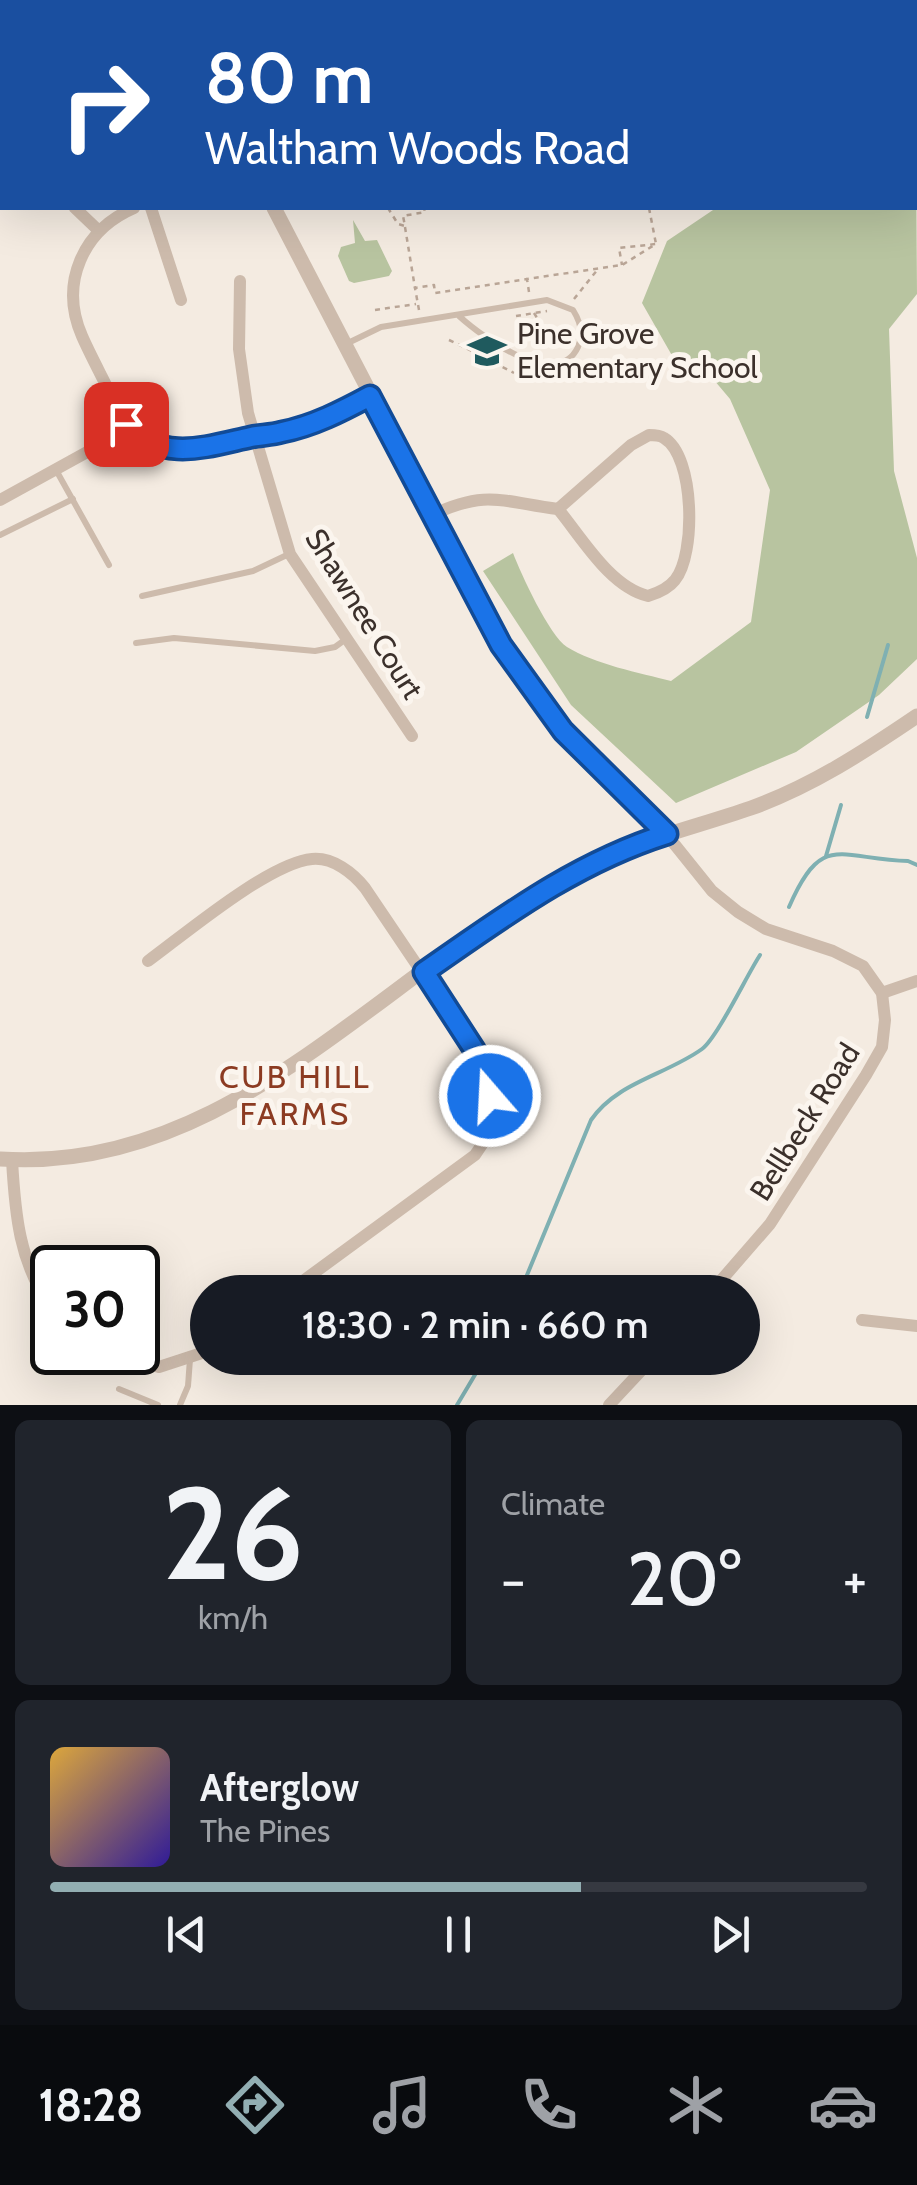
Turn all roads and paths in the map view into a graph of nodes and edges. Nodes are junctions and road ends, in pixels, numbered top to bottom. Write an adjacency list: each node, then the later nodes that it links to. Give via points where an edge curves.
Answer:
1 (77, 210): 9 (street)
2 (131, 210): 9 (street)
3 (151, 210): 18 (street)
4 (275, 210): 25 (street)
5 (389, 210): 8 (path)
6 (424, 210): 8 (path, via 404,216)
7 (649, 210): 10 (path)
8 (405, 226): 15 (path)
9 (98, 230): 28 (street, via 76,270 76,314)
10 (656, 244): 11 (path); 11 (path, via 619,248)
11 (622, 264): 12 (path)
12 (598, 269): 13 (path); 17 (path, via 574,300)
13 (527, 279): 15 (path, via 436,293 434,285); 16 (path)
14 (240, 281): 29 (street, Shawnee Court, via 241,374)
15 (415, 288): 19 (path)
16 (532, 297): 22 (lane); 22 (lane, via 557,302 577,317 578,348 554,366 535,363); 23 (path)
17 (566, 297)
18 (182, 300)
19 (418, 303): 20 (path); 21 (path, via 419,312)
20 (375, 310)
21 (429, 310)
22 (459, 316): 25 (lane, via 381,327)
23 (548, 335)
24 (449, 340): 26 (path)
25 (344, 344): 27 (street)
26 (475, 353)
27 (370, 396): 29 (street, via 309,424); 34 (street)
28 (126, 424): 29 (street, via 176,451); 30 (street)
29 (255, 436): 36 (street, Shawnee Court)
30 (56, 469): 31 (street); 32 (lane)
31 (0, 500)
32 (73, 500): 35 (lane); 37 (lane)
33 (558, 510): 33 (street, via 636,593 661,592 684,565 686,476 662,437 630,444); 34 (street, via 479,498)
34 (432, 515): 43 (street, via 530,687 563,731)
35 (0, 535)
36 (290, 554): 38 (lane, via 254,570); 39 (street, Shawnee Court)
37 (109, 565)
38 (142, 596)
39 (347, 638): 40 (lane, via 315,650 174,638); 42 (street, Shawnee Court)
40 (136, 643)
41 (917, 716): 43 (street, via 797,788)
42 (412, 736)
43 (667, 834): 45 (street, via 562,879); 47 (street, via 712,891 738,912 781,935 853,958)
44 (148, 962): 45 (street, via 282,868 316,858 358,879)
45 (424, 972): 48 (street, via 257,1088 196,1122 98,1154); 50 (street, via 483,1063 490,1096 487,1137 457,1170)
46 (917, 981): 47 (street)
47 (882, 993): 51 (street, Bellbeck Road, via 882,1046 866,1076 770,1224)
48 (6, 1160): 49 (street)
49 (30, 1269)
50 (312, 1275)
51 (726, 1275)
52 (862, 1320): 53 (street)
53 (917, 1326)
54 (190, 1358): 55 (street); 59 (lane)
55 (160, 1366)
56 (637, 1375): 60 (street)
57 (119, 1388): 58 (lane)
58 (158, 1405)
59 (180, 1405)
60 (610, 1405)

